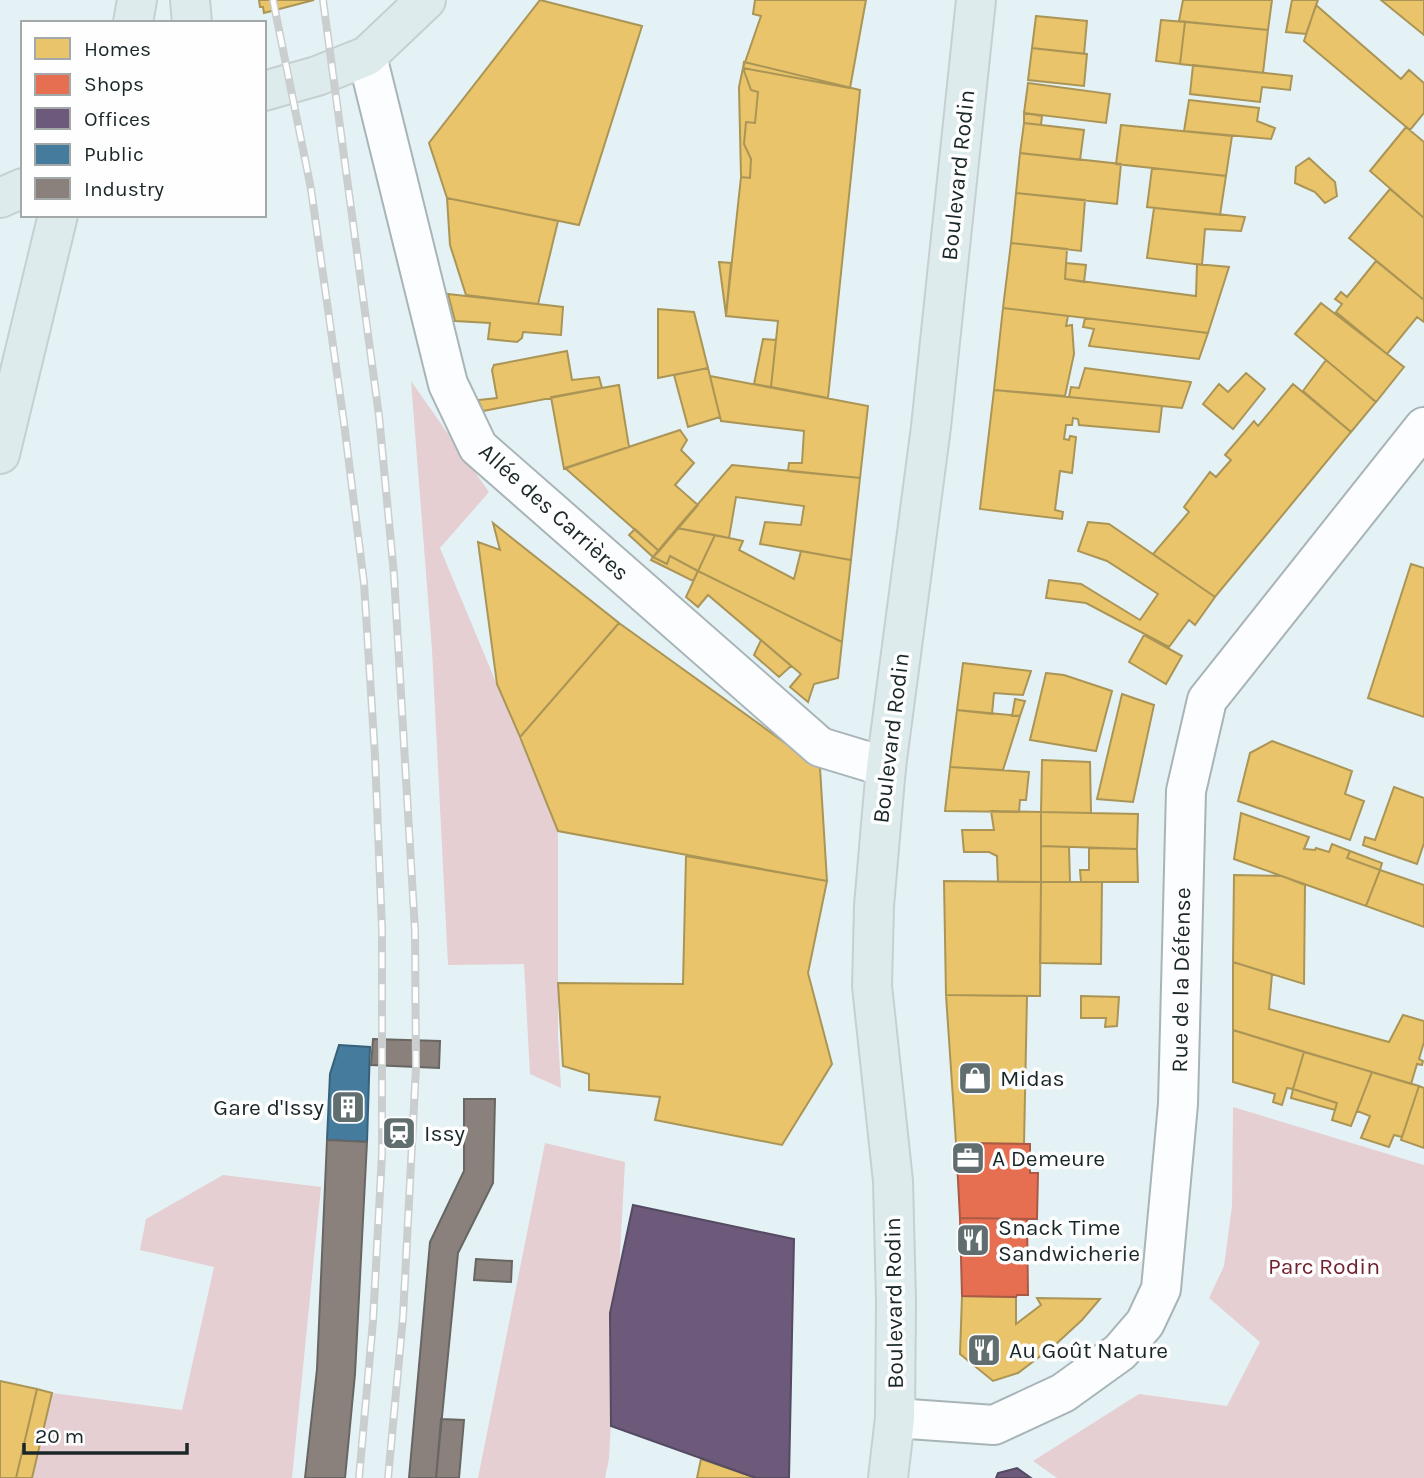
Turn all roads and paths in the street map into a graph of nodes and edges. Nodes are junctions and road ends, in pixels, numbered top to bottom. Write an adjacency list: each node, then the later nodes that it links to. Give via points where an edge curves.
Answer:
1 (137, 0): 6 (main road)
2 (177, 0): 7 (main road)
3 (190, 0): 8 (main road)
4 (426, 0): 9 (main road)
5 (976, 0): 16 (main road, Boulevard Rodin, via 929,441)
6 (133, 21)
7 (174, 21)
8 (192, 21)
9 (367, 56): 10 (main road); 16 (street, Allée des Carrières, via 448,384 478,447 820,747)
10 (266, 90)
11 (21, 189): 12 (main road)
12 (0, 198)
13 (58, 217): 15 (main road)
14 (1424, 427): 17 (street, Rue de la Défense, via 1207,700 1186,791 1178,1104 1161,1289 1145,1323 1120,1352 1063,1392 994,1425)
15 (0, 454)
16 (886, 767): 17 (main road, Boulevard Rodin, via 872,986 892,1181)
17 (895, 1418): 18 (main road, Boulevard Rodin)
18 (888, 1478)

